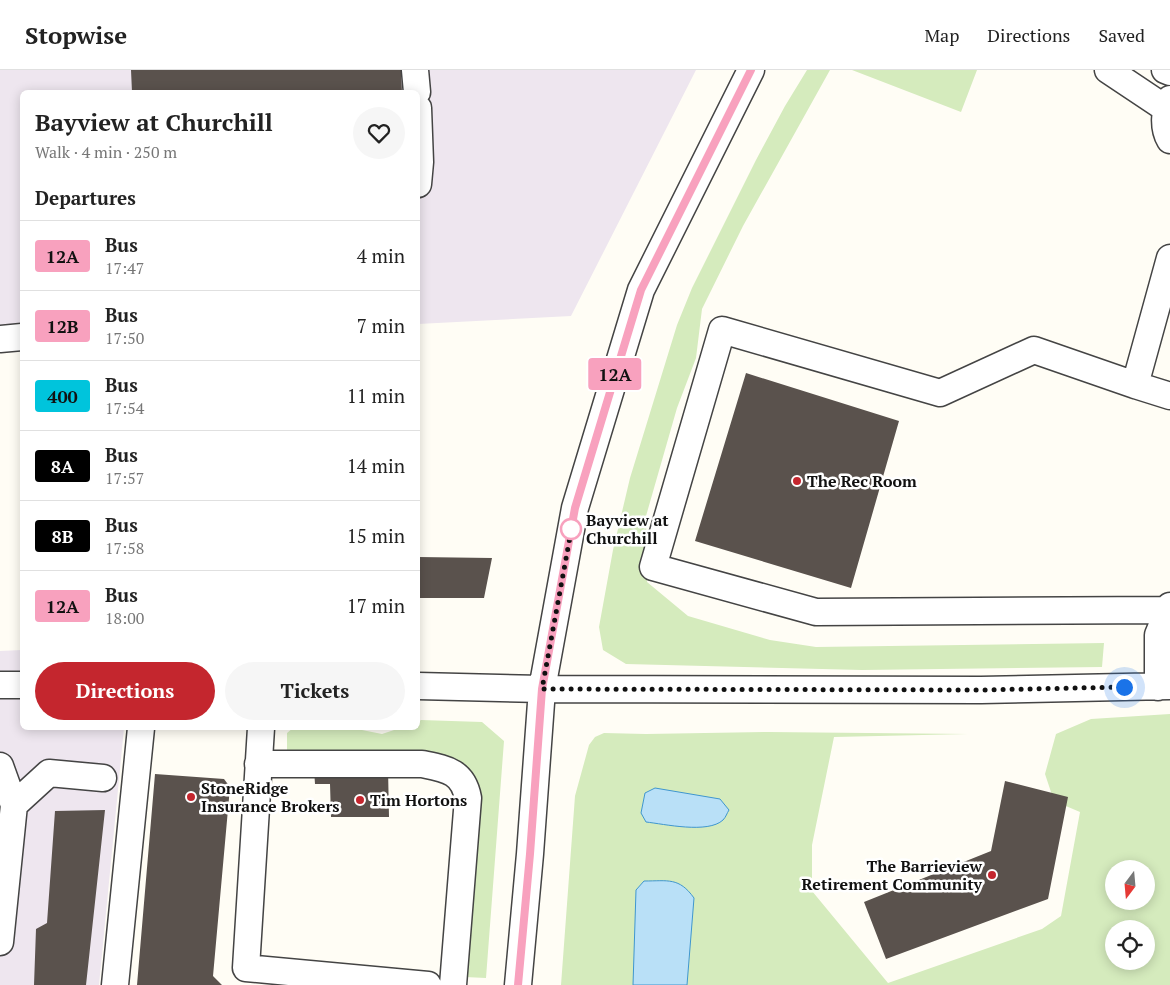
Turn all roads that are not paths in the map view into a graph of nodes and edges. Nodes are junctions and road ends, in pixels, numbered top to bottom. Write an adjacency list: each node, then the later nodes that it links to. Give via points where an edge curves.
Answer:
1 (416, 70): 6 (street)
2 (751, 70): 20 (street, via 641,290 575,508)
3 (1108, 70): 7 (street)
4 (1165, 70): 5 (street)
5 (1170, 72)
6 (417, 90)
7 (1168, 104): 8 (street)
8 (1170, 140)
9 (1170, 258): 10 (street)
10 (1170, 262): 13 (street)
11 (20, 337): 12 (street)
12 (0, 339)
13 (1135, 385): 14 (street); 15 (street, via 1034,350 940,393 722,330 653,567 816,612)
14 (1170, 396)
15 (1169, 608): 19 (street, via 1158,635)
16 (0, 685): 17 (street)
17 (20, 685)
18 (420, 686): 20 (street)
19 (1164, 686): 20 (street, via 982,690)
20 (542, 689): 31 (street)
21 (141, 730): 28 (street)
22 (260, 730): 23 (street)
23 (258, 764): 29 (street, via 246,968); 30 (street, via 422,764 446,768 459,777 466,786 468,798)
24 (0, 766): 26 (street)
25 (103, 778): 26 (street, via 49,773)
26 (14, 805): 27 (street)
27 (0, 942)
28 (115, 985)
29 (428, 985)
30 (453, 985)
31 (518, 985)

